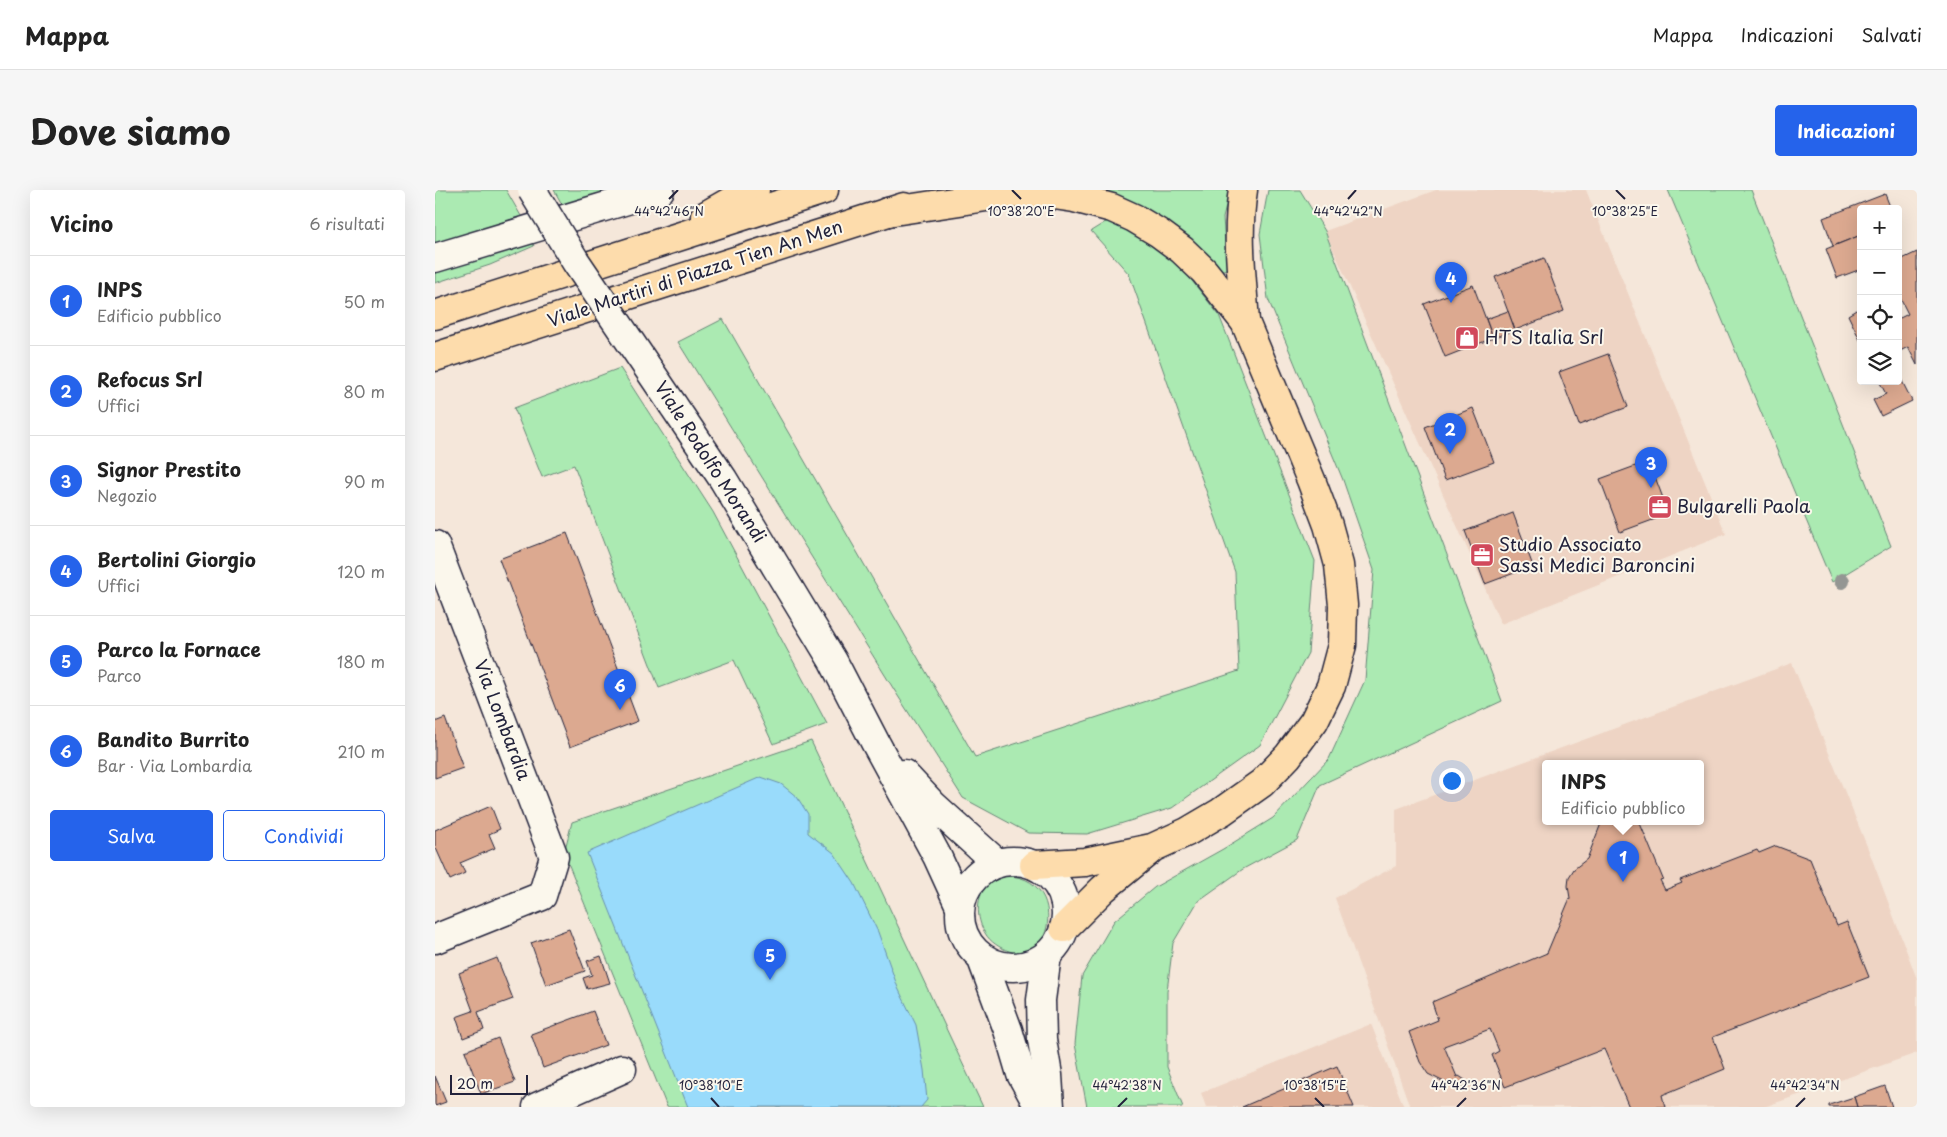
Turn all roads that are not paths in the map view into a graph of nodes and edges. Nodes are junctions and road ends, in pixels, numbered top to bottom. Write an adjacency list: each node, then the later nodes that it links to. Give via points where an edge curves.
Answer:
1 (532, 190): 14 (street, Viale Rodolfo Morandi, bridge, via 774,561 833,661)
2 (660, 190): 9 (street)
3 (755, 190): 8 (highway)
4 (824, 190): 8 (highway)
5 (955, 190): 7 (highway, Viale Martiri di Piazza Tien An Men)
6 (1243, 190): 11 (highway, via 1239,250)
7 (887, 212): 11 (highway, via 1006,194 1041,193 1112,208 1134,218 1183,250); 12 (highway, Viale Martiri di Piazza Tien An Men)
8 (655, 244): 10 (highway)
9 (435, 258)
10 (435, 315)
11 (1245, 322): 15 (highway, via 1329,525 1339,565 1342,645 1331,686 1314,722 1288,756 1262,783 1221,812)
12 (435, 357)
13 (435, 545): 20 (street, Via Lombardia, via 554,857 543,896)
14 (875, 742): 16 (street, Viale Rodolfo Morandi, via 934,806); 18 (street, Viale Rodolfo Morandi, via 937,856)
15 (1152, 848): 17 (highway, via 1085,862); 19 (highway, via 1103,889)
16 (997, 863): 17 (street, Viale Rodolfo Morandi, via 1009,861); 18 (street, via 981,871 969,884)
17 (1034, 865): 19 (street, Viale Rodolfo Morandi, via 1057,884 1064,898)
18 (959, 904): 22 (street, Viale Rodolfo Morandi, via 961,929 967,942)
19 (1064, 928): 21 (street, Viale Rodolfo Morandi, via 1058,943)
20 (435, 939)
21 (1047, 955): 22 (street, Viale Rodolfo Morandi, via 1019,967 1003,967); 26 (street, Viale Rodolfo Morandi, via 1041,1000)
22 (981, 957): 25 (street, Viale Rodolfo Morandi, via 1021,1074)
23 (621, 1069): 24 (street)
24 (537, 1107)
25 (1039, 1107)
26 (1050, 1107)

